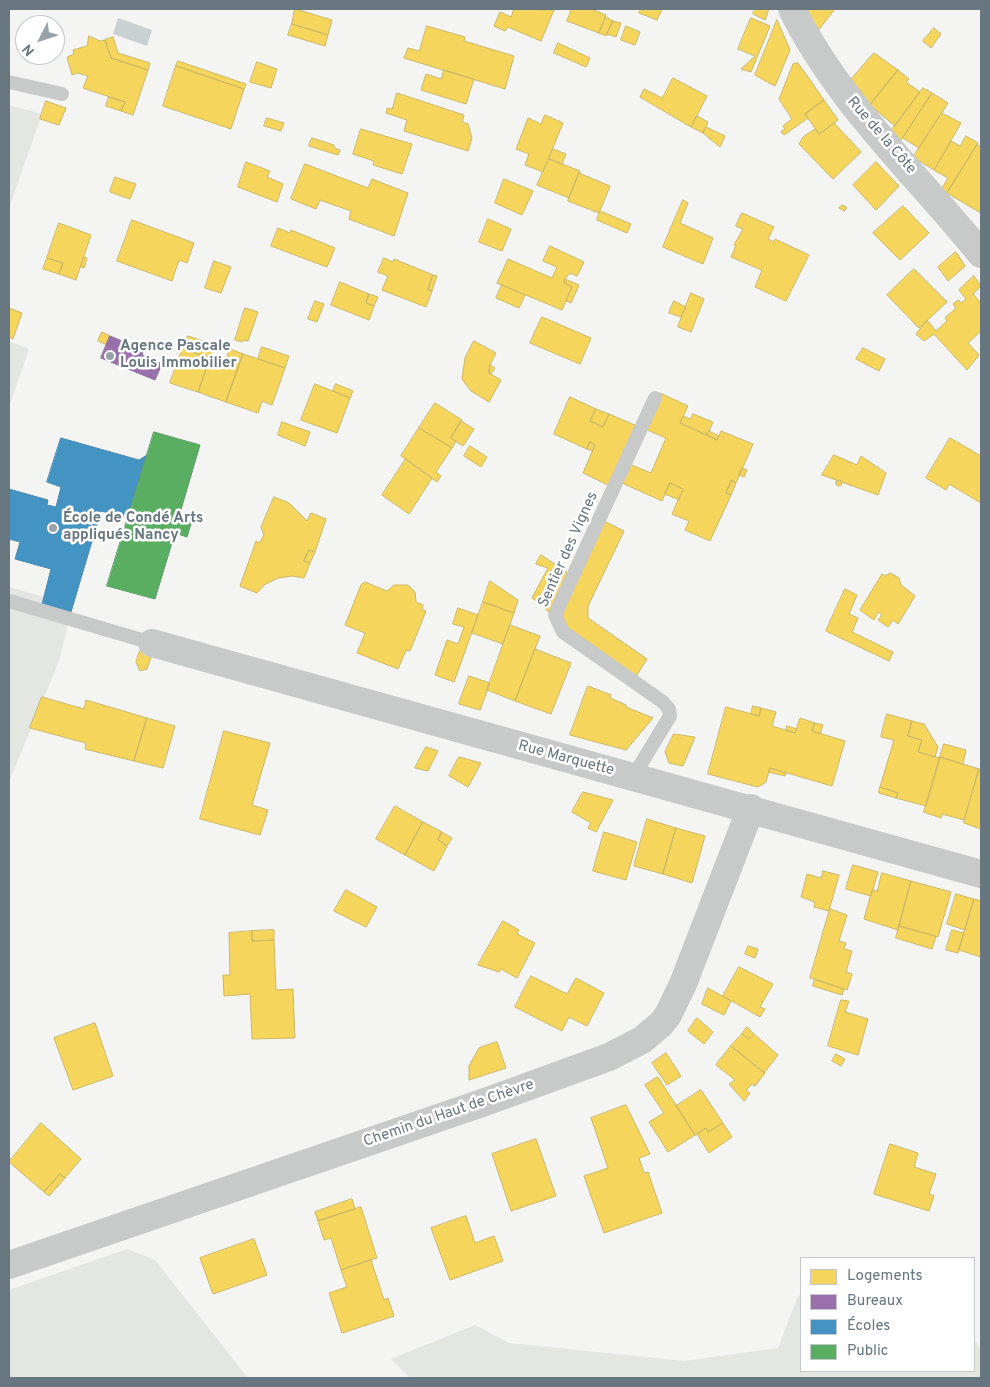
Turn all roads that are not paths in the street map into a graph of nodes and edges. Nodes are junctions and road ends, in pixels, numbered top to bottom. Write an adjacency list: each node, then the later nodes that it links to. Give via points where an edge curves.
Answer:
1 (792, 9): 4 (street, Rue de la Côte, via 808,41 848,98)
2 (9, 82): 3 (lane)
3 (62, 94)
4 (981, 254)
5 (655, 398): 8 (lane, Sentier des Vignes, via 554,615 563,632 669,709 670,716)
6 (9, 601): 7 (lane)
7 (152, 643): 8 (street, Rue Marquette)
8 (633, 777): 9 (street, Rue Marquette)
9 (751, 808): 10 (street, Rue Marquette); 11 (street, Chemin du Haut de Chèvre, via 683,984 665,1019 642,1040 609,1057 485,1102)
10 (981, 874)
11 (9, 1265)

